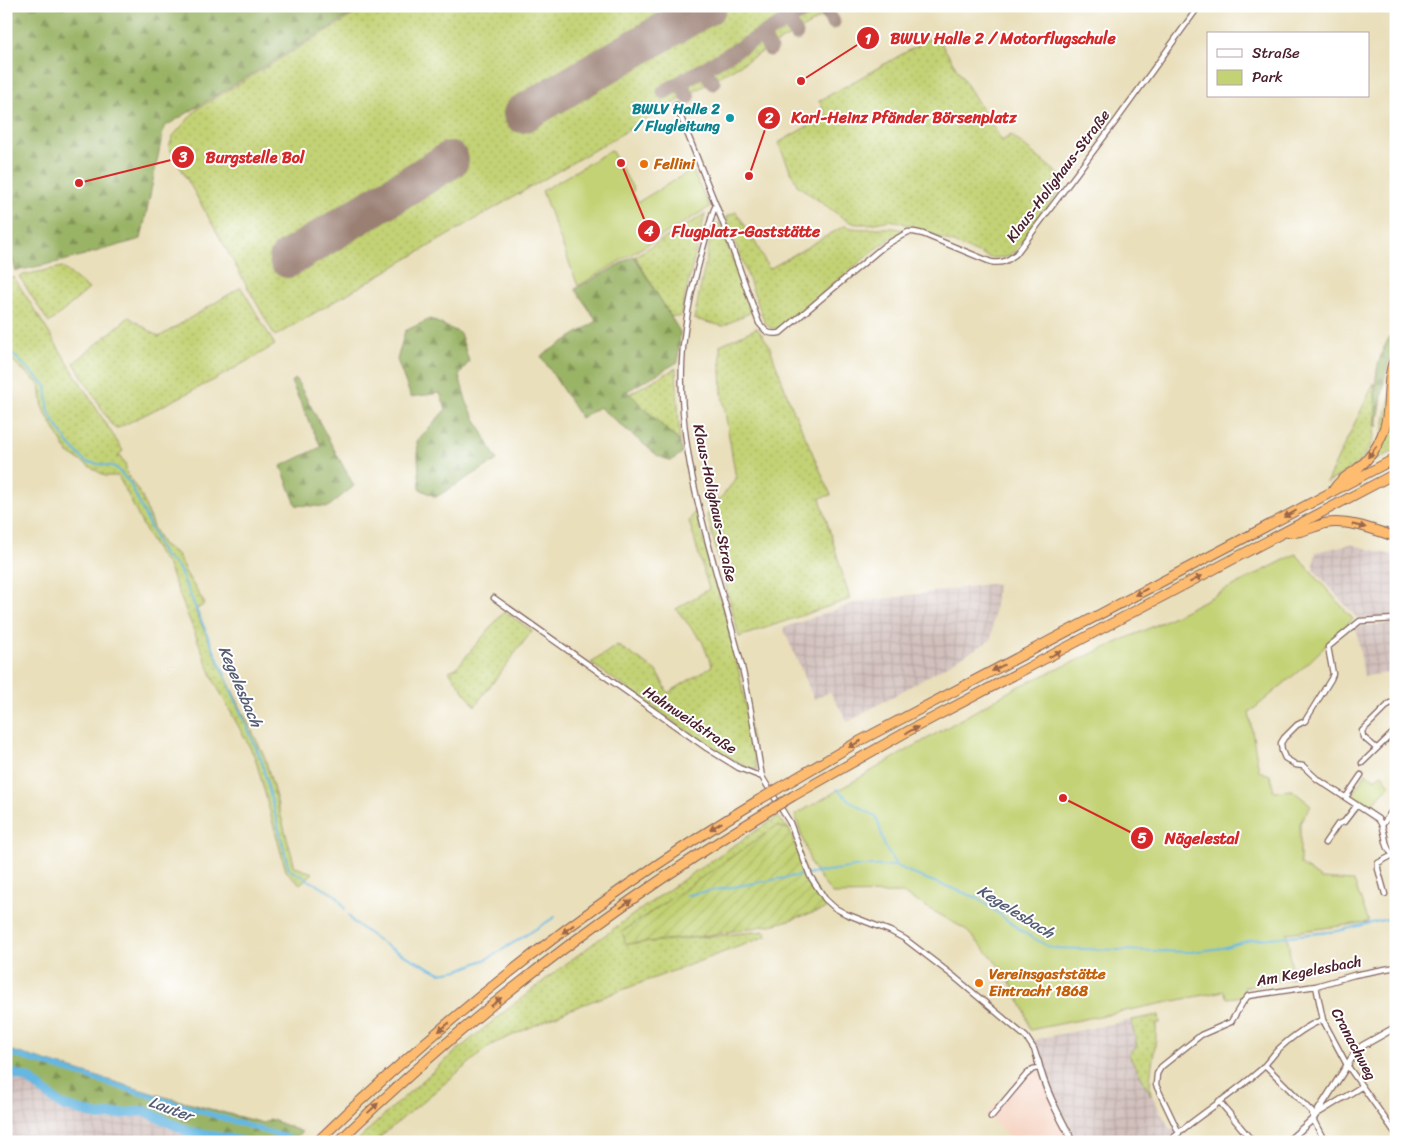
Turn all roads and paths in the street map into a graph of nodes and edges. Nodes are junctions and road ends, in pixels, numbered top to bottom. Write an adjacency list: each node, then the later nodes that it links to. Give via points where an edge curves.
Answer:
1 (1199, 6): 3 (street, Klaus-Holighaus-Straße, via 1016,254 1000,264 923,234 908,232 884,246 780,333 771,335 759,323)
2 (676, 105): 3 (street, Klaus-Holighaus-Straße)
3 (716, 205): 17 (street, Klaus-Holighaus-Straße, via 688,304 682,363 684,428 701,514 745,680)
4 (1396, 356): 7 (highway, one-way to 7, via 1390,372 1387,420 1381,439 1367,460 1341,479)
5 (1396, 458): 7 (highway)
6 (1396, 474): 8 (highway)
7 (1333, 491): 38 (highway, one-way to 38, bridge, via 854,744 664,860 535,953 424,1043)
8 (1286, 532): 9 (highway, one-way to 9, via 1295,534 1318,525 1336,523 1355,524); 39 (highway, one-way to 8, bridge, via 423,1063 509,992 625,904 722,839 910,730)
9 (1396, 537)
10 (494, 598): 17 (street, Hahnweidstraße, via 712,752)
11 (1396, 619): 18 (street, via 1360,621 1328,647 1332,679 1305,721 1288,733 1281,743 1285,758 1303,766)
12 (1396, 704): 14 (street, via 1390,703 1362,731 1363,737)
13 (1396, 730): 14 (street)
14 (1376, 748): 15 (street)
15 (1362, 762)
16 (1361, 775): 18 (street)
17 (762, 777): 29 (street, via 787,817 810,876 825,899 846,914 904,939 952,974 1026,1037 1034,1049)
18 (1346, 797): 19 (street)
19 (1357, 805): 21 (street); 22 (street)
20 (1396, 805): 21 (street)
21 (1383, 824): 23 (street, via 1387,850)
22 (1325, 843)
23 (1394, 855): 24 (street, via 1378,862)
24 (1385, 894)
25 (1396, 967): 26 (street, Am Kegelesbach)
26 (1316, 986): 27 (street, Cranachweg); 41 (street, Am Kegelesbach, via 1248,996 1231,1022 1201,1034 1161,1067 1156,1085 1179,1132)
27 (1323, 1020): 30 (street, Cranachweg); 31 (street, via 1313,1023 1285,1045)
28 (1396, 1027): 30 (street, via 1362,1046)
29 (1038, 1065): 34 (street); 40 (street, via 1050,1099)
30 (1347, 1065): 32 (street, Cranachweg); 35 (street)
31 (1266, 1066): 33 (street); 35 (street)
32 (1361, 1087): 35 (street); 37 (street, Cranachweg)
33 (1219, 1101): 36 (street); 42 (street)
34 (991, 1117)
35 (1314, 1117): 43 (street); 44 (street)
36 (1182, 1130)
37 (1396, 1134)
38 (317, 1142)
39 (338, 1142)
40 (1073, 1142)
41 (1168, 1142)
42 (1253, 1142)
43 (1287, 1142)
44 (1325, 1142)

